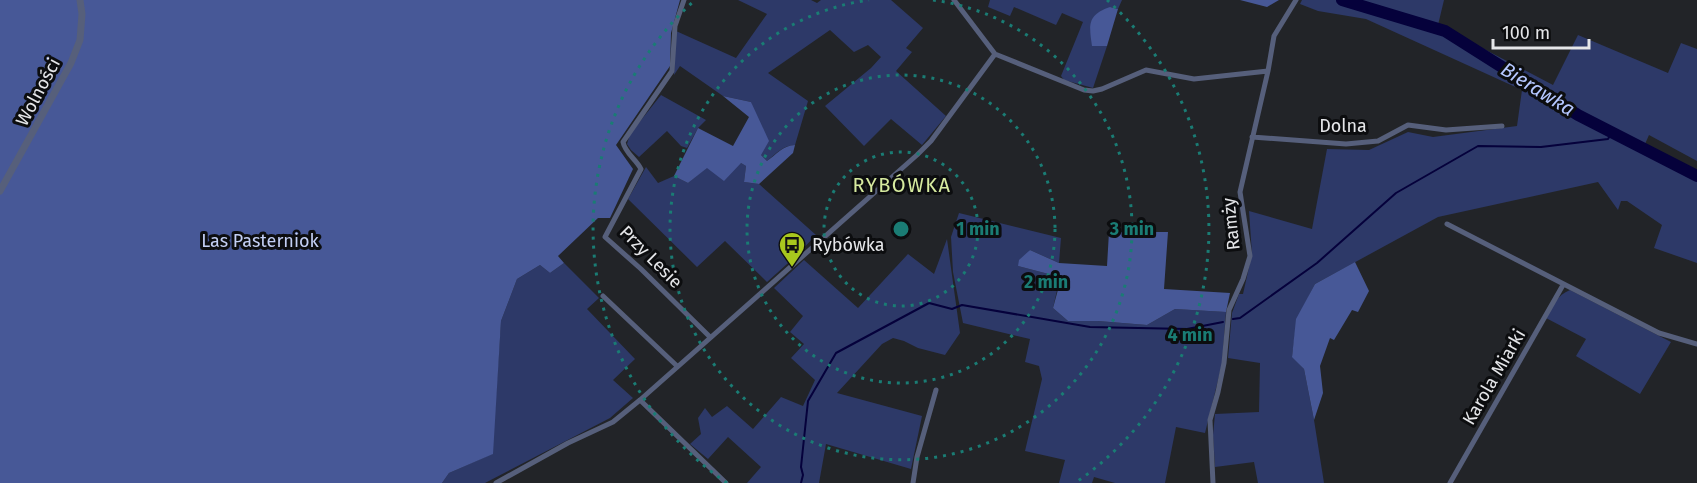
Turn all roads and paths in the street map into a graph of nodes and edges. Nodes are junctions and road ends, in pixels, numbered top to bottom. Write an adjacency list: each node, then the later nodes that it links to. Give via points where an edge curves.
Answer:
1 (80, 0): 9 (street, Wolności, via 80,40 71,63)
2 (684, 0): 13 (street, Przy Lesie, via 675,26 672,71 623,142 641,169 605,237)
3 (954, 0): 5 (street)
4 (1296, 0): 6 (street, Ramży, via 1274,36)
5 (995, 54): 6 (street, via 1093,91 1146,70 1194,79); 13 (street, via 917,155)
6 (1268, 71): 8 (street, Ramży)
7 (1502, 126): 8 (street, Dolna, via 1446,130 1408,125 1378,141 1346,144)
8 (1252, 136): 21 (street, Ramży, via 1240,192 1250,256 1229,310 1224,363 1210,420)
9 (0, 191)
10 (1447, 224): 11 (street)
11 (1563, 285): 14 (street, via 1659,333); 22 (street, Karola Miarki)
12 (603, 296): 15 (street)
13 (710, 337): 15 (street)
14 (1697, 344)
15 (677, 366): 17 (street)
16 (936, 390): 20 (street)
17 (640, 400): 18 (street, via 613,422); 19 (street)
18 (496, 483)
19 (726, 483)
20 (913, 483)
21 (1213, 483)
22 (1450, 483)

